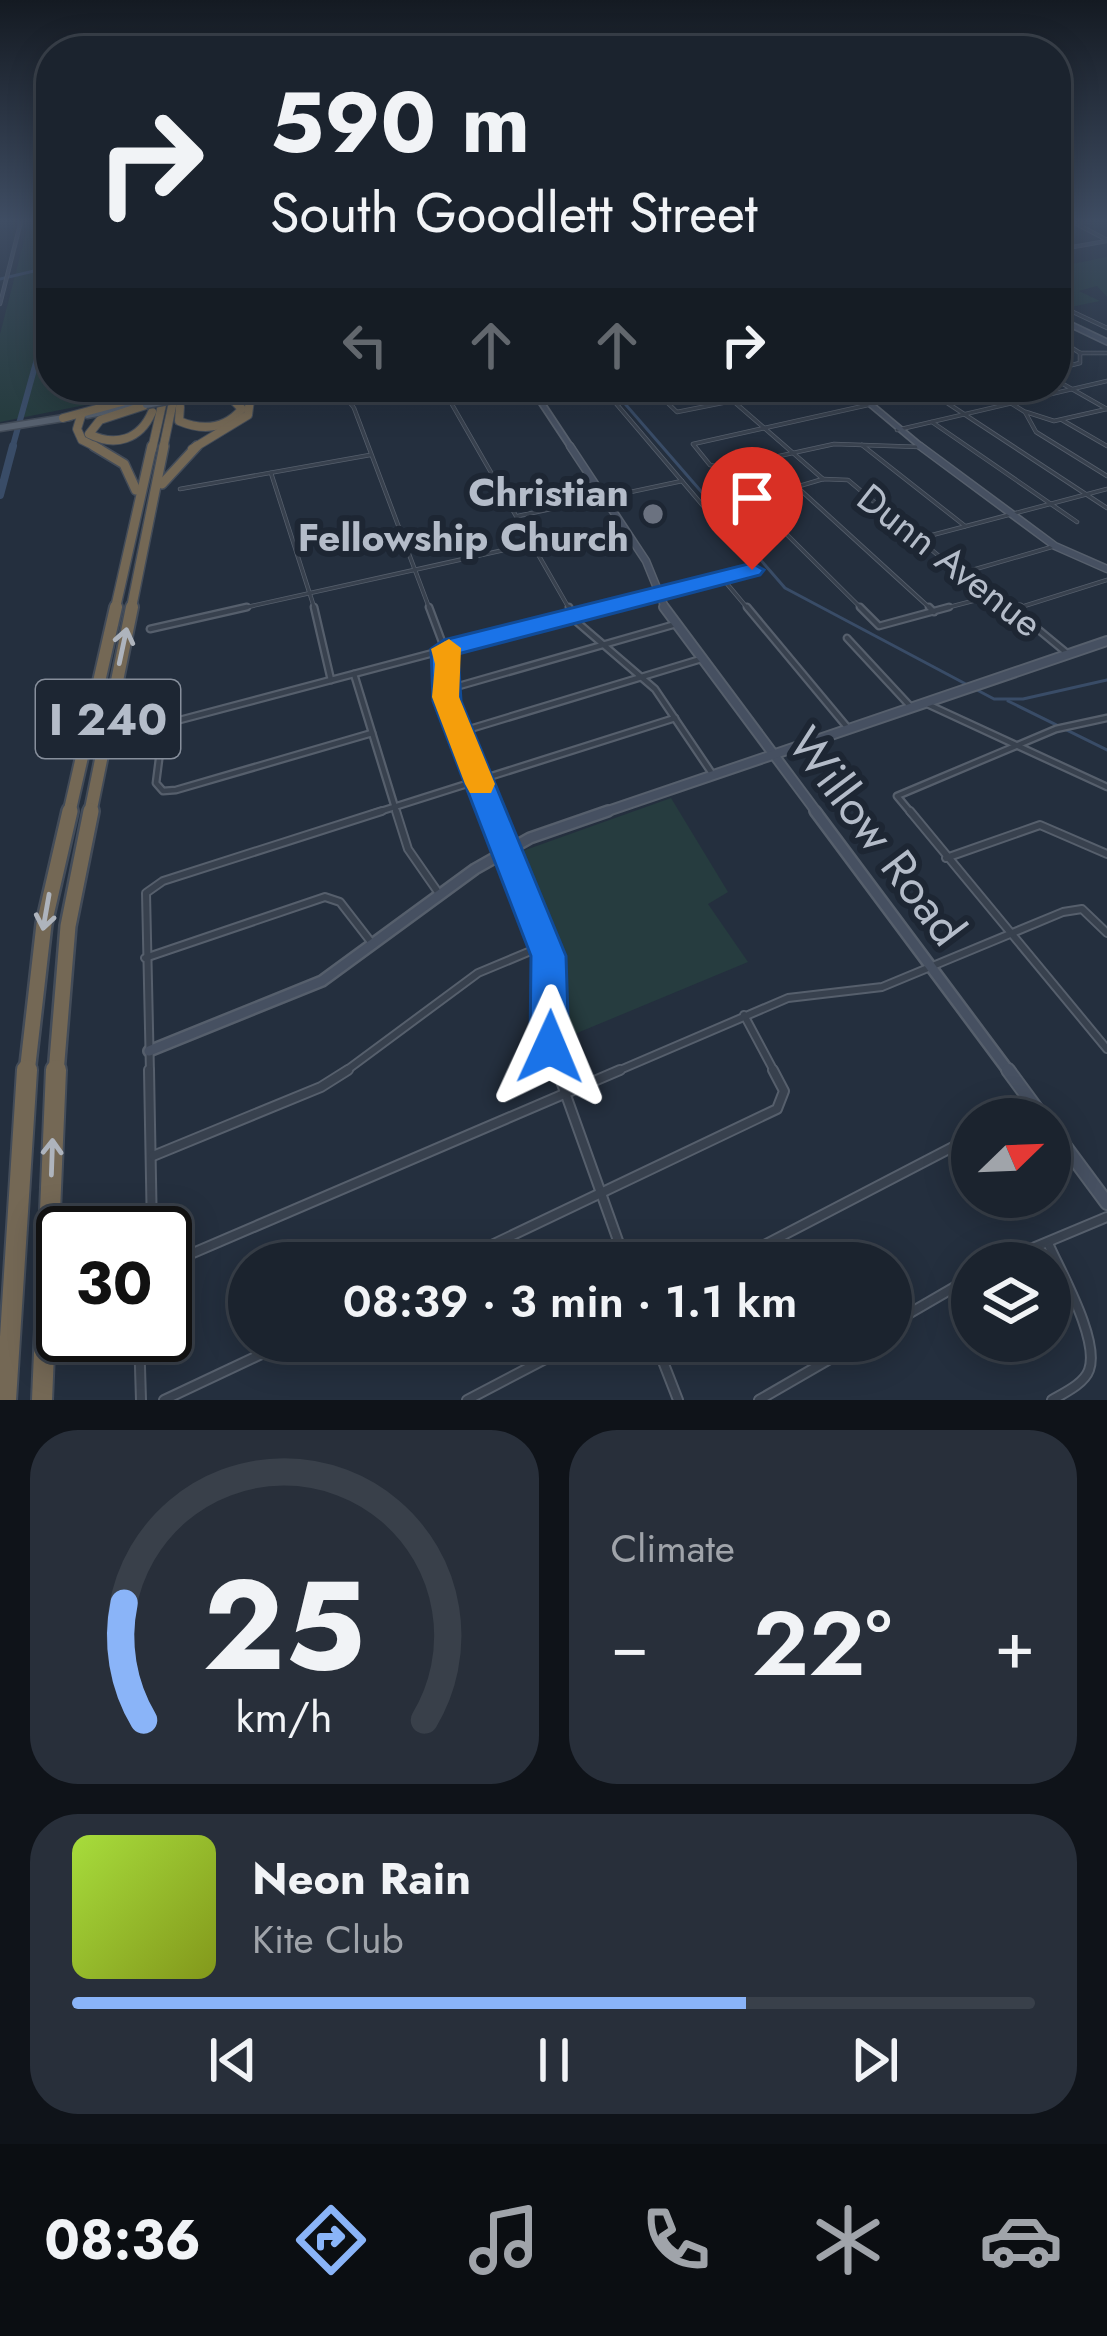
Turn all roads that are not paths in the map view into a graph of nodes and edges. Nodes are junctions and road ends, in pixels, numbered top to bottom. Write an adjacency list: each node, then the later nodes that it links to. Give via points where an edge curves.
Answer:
1 (1071, 311): 3 (street)
2 (1071, 324): 4 (main road)
3 (1107, 328)
4 (1107, 342)
5 (1071, 347): 6 (street)
6 (1080, 353): 7 (street); 8 (street)
7 (1107, 353)
8 (1071, 365)
9 (1107, 381): 10 (street)
10 (1072, 389): 33 (street)
11 (122, 402): 36 (highway)
12 (155, 402): 32 (main road, bridge)
13 (157, 402): 32 (highway, via 141,433 114,442 89,434 104,418)
14 (160, 402): 61 (highway, I 240)
15 (182, 402): 61 (highway, I 240)
16 (182, 402): 17 (highway, via 178,417 186,425 219,425 242,409)
17 (233, 402)
18 (251, 402): 61 (highway, via 245,418 176,462)
19 (349, 402): 49 (street)
20 (450, 402): 63 (street)
21 (541, 402): 58 (main road, Willow Road)
22 (615, 402): 53 (street)
23 (667, 402): 24 (street, via 677,412)
24 (728, 402)
25 (734, 402): 41 (street, Dunn Avenue)
26 (876, 402): 30 (street)
27 (946, 402): 35 (street)
28 (1009, 402): 31 (street)
29 (1020, 402): 31 (street)
30 (871, 403): 41 (street); 42 (main road)
31 (1012, 404): 34 (street); 35 (street)
32 (146, 405): 37 (main road)
33 (1107, 409): 38 (street)
34 (1025, 412): 38 (street); 51 (street, via 1036,432)
35 (964, 414): 39 (street); 57 (street)
36 (57, 419): 37 (highway); 40 (main road)
37 (79, 420): 61 (highway, via 84,442 129,466)
38 (1062, 420): 44 (street)
39 (932, 422): 42 (street); 59 (street)
40 (0, 428)
41 (763, 428): 48 (street, Dunn Avenue); 48 (street, via 693,444 716,467)
42 (898, 430): 47 (main road)
43 (1107, 437): 44 (street)
44 (1096, 440): 46 (street)
45 (862, 445): 47 (street); 48 (street); 65 (street)
46 (1107, 446)
47 (920, 447): 62 (main road)
48 (792, 452): 52 (street, Dunn Avenue)
49 (370, 455): 50 (street); 69 (street)
50 (271, 472): 55 (street); 74 (street)
51 (1107, 476)
52 (824, 479): 54 (street); 66 (street, Dunn Avenue, via 848,480)
53 (682, 482): 58 (street); 72 (street, via 757,568)
54 (796, 486): 78 (street); 78 (street, via 752,500 879,626)
55 (180, 489)
56 (1107, 489): 57 (street)
57 (1087, 494): 59 (street); 60 (street)
58 (605, 498): 63 (street); 75 (main road, Willow Road, via 646,561)
59 (1051, 503): 62 (street); 64 (street)
60 (1107, 508)
61 (144, 510): 140 (highway, I 240, one-way to 140, via 38,961); 141 (highway, I 240, one-way to 61, via 66,942)
62 (1012, 513): 65 (street); 68 (main road)
63 (514, 517): 67 (street)
64 (1077, 522)
65 (965, 526): 66 (street)
66 (919, 539): 71 (street, Dunn Avenue)
67 (531, 544): 69 (street); 79 (street)
68 (1055, 546): 70 (main road); 71 (street)
69 (415, 569): 74 (street); 85 (street)
70 (1107, 569)
71 (959, 574): 76 (street, Dunn Avenue)
72 (723, 579): 75 (street); 96 (street)
73 (1107, 580): 77 (street)
74 (311, 592): 81 (street); 90 (street)
75 (656, 593): 79 (street); 80 (main road, Willow Road)
76 (988, 597): 77 (street, Dunn Avenue); 78 (street)
77 (1015, 609): 86 (street, Dunn Avenue)
78 (935, 613)
79 (572, 614): 84 (street); 85 (street)
80 (676, 624): 84 (street); 87 (main road, Willow Road)
81 (150, 629)
82 (847, 638): 93 (street)
83 (1107, 640): 86 (main road)
84 (602, 646): 89 (street); 91 (street)
85 (444, 649): 88 (street); 91 (street)
86 (1068, 654): 92 (main road)
87 (701, 659): 89 (street); 100 (main road, Willow Road)
88 (354, 674): 90 (street); 98 (street)
89 (642, 677): 94 (street); 97 (street)
90 (331, 680): 98 (street, via 173,723 162,736 162,790)
91 (445, 690): 97 (street)
92 (926, 703): 93 (main road); 99 (street)
93 (911, 707): 96 (main road)
94 (675, 718): 101 (street); 102 (street)
95 (1107, 718): 99 (street)
96 (848, 728): 100 (main road)
97 (460, 732): 102 (street)
98 (372, 733): 104 (street)
99 (1015, 744): 103 (street); 107 (street, via 897,796)
100 (772, 755): 101 (main road); 114 (main road, Willow Road)
101 (712, 775): 105 (main road)
102 (479, 780): 104 (street); 105 (street)
103 (1107, 787)
104 (394, 808): 108 (street, via 411,856); 113 (street, via 163,881 146,893)
105 (507, 850): 108 (main road); 111 (street)
106 (1107, 854): 107 (street, via 1040,825)
107 (946, 858): 109 (street)
108 (440, 895): 112 (main road)
109 (1010, 932): 110 (street, via 1082,909); 114 (street); 116 (street)
110 (1107, 933)
111 (545, 945): 118 (street, via 550,1047); 122 (street, via 472,977 321,1087)
112 (374, 946): 113 (street, via 340,902 325,897); 117 (main road, via 289,998)
113 (145, 958): 117 (street)
114 (930, 967): 115 (street, via 882,987 806,993); 119 (main road, Willow Road)
115 (744, 1015): 118 (street); 123 (street, via 780,1082 780,1106)
116 (1107, 1049)
117 (149, 1051): 122 (street)
118 (563, 1092): 123 (street); 131 (street)
119 (1029, 1098)
120 (951, 1148): 129 (street)
121 (1071, 1154): 124 (main road)
122 (153, 1156): 125 (street)
123 (601, 1194): 127 (street); 128 (street)
124 (1107, 1203)
125 (152, 1206)
126 (1107, 1217): 130 (street)
127 (499, 1242)
128 (618, 1242)
129 (770, 1242)
130 (1052, 1242)
131 (192, 1253)
132 (951, 1289): 134 (street)
133 (1071, 1298): 147 (street, via 1091,1359 1081,1381)
134 (912, 1312)
135 (140, 1362): 142 (street)
136 (245, 1362): 143 (street)
137 (540, 1362): 144 (street)
138 (664, 1362): 145 (street)
139 (825, 1362): 146 (street)
140 (6, 1400)
141 (42, 1400)
142 (142, 1400)
143 (164, 1400)
144 (467, 1400)
145 (678, 1400)
146 (759, 1400)
147 (1052, 1400)

